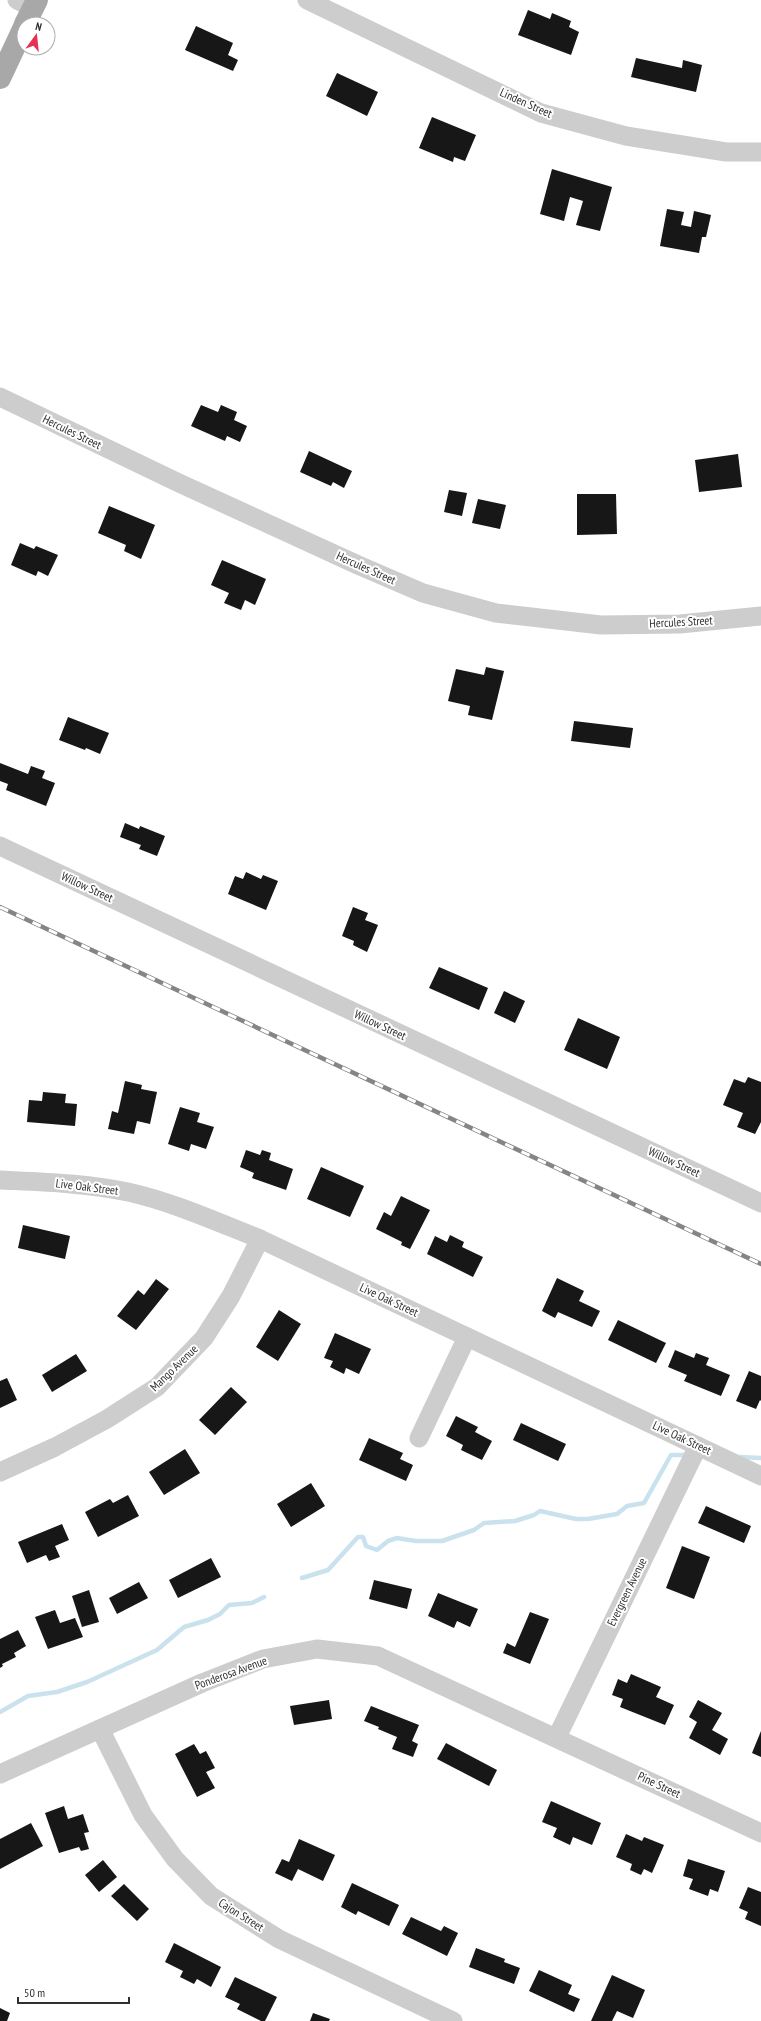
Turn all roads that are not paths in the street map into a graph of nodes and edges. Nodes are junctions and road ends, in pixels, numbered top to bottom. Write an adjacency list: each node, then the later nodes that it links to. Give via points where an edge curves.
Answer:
1 (307, 0): 4 (street, Linden Street, via 542,113 626,136 726,152)
2 (27, 12): 3 (main road)
3 (0, 78)
4 (761, 152)
5 (0, 397): 6 (street, Hercules Street, via 186,486 423,593 496,613 601,625 680,624)
6 (761, 616)
7 (0, 846): 9 (street, Willow Street)
8 (0, 1180): 10 (street, Live Oak Street, via 70,1183 128,1192 186,1209)
9 (761, 1203)
10 (260, 1239): 11 (street, Live Oak Street); 14 (street, Mango Avenue, via 231,1296 204,1338 157,1387 108,1419)
11 (467, 1337): 12 (street); 13 (street, Live Oak Street)
12 (420, 1438)
13 (698, 1446): 15 (street, Live Oak Street); 17 (street, Evergreen Avenue)
14 (0, 1472)
15 (761, 1476)
16 (100, 1730): 17 (street, Ponderosa Avenue, via 202,1683 263,1659 317,1649 378,1656); 18 (street, Ponderosa Avenue); 20 (street, Cajon Street, via 143,1815 175,1859 211,1896 279,1939)
17 (557, 1737): 19 (street, Pine Street)
18 (0, 1774)
19 (761, 1833)
20 (453, 2021)

